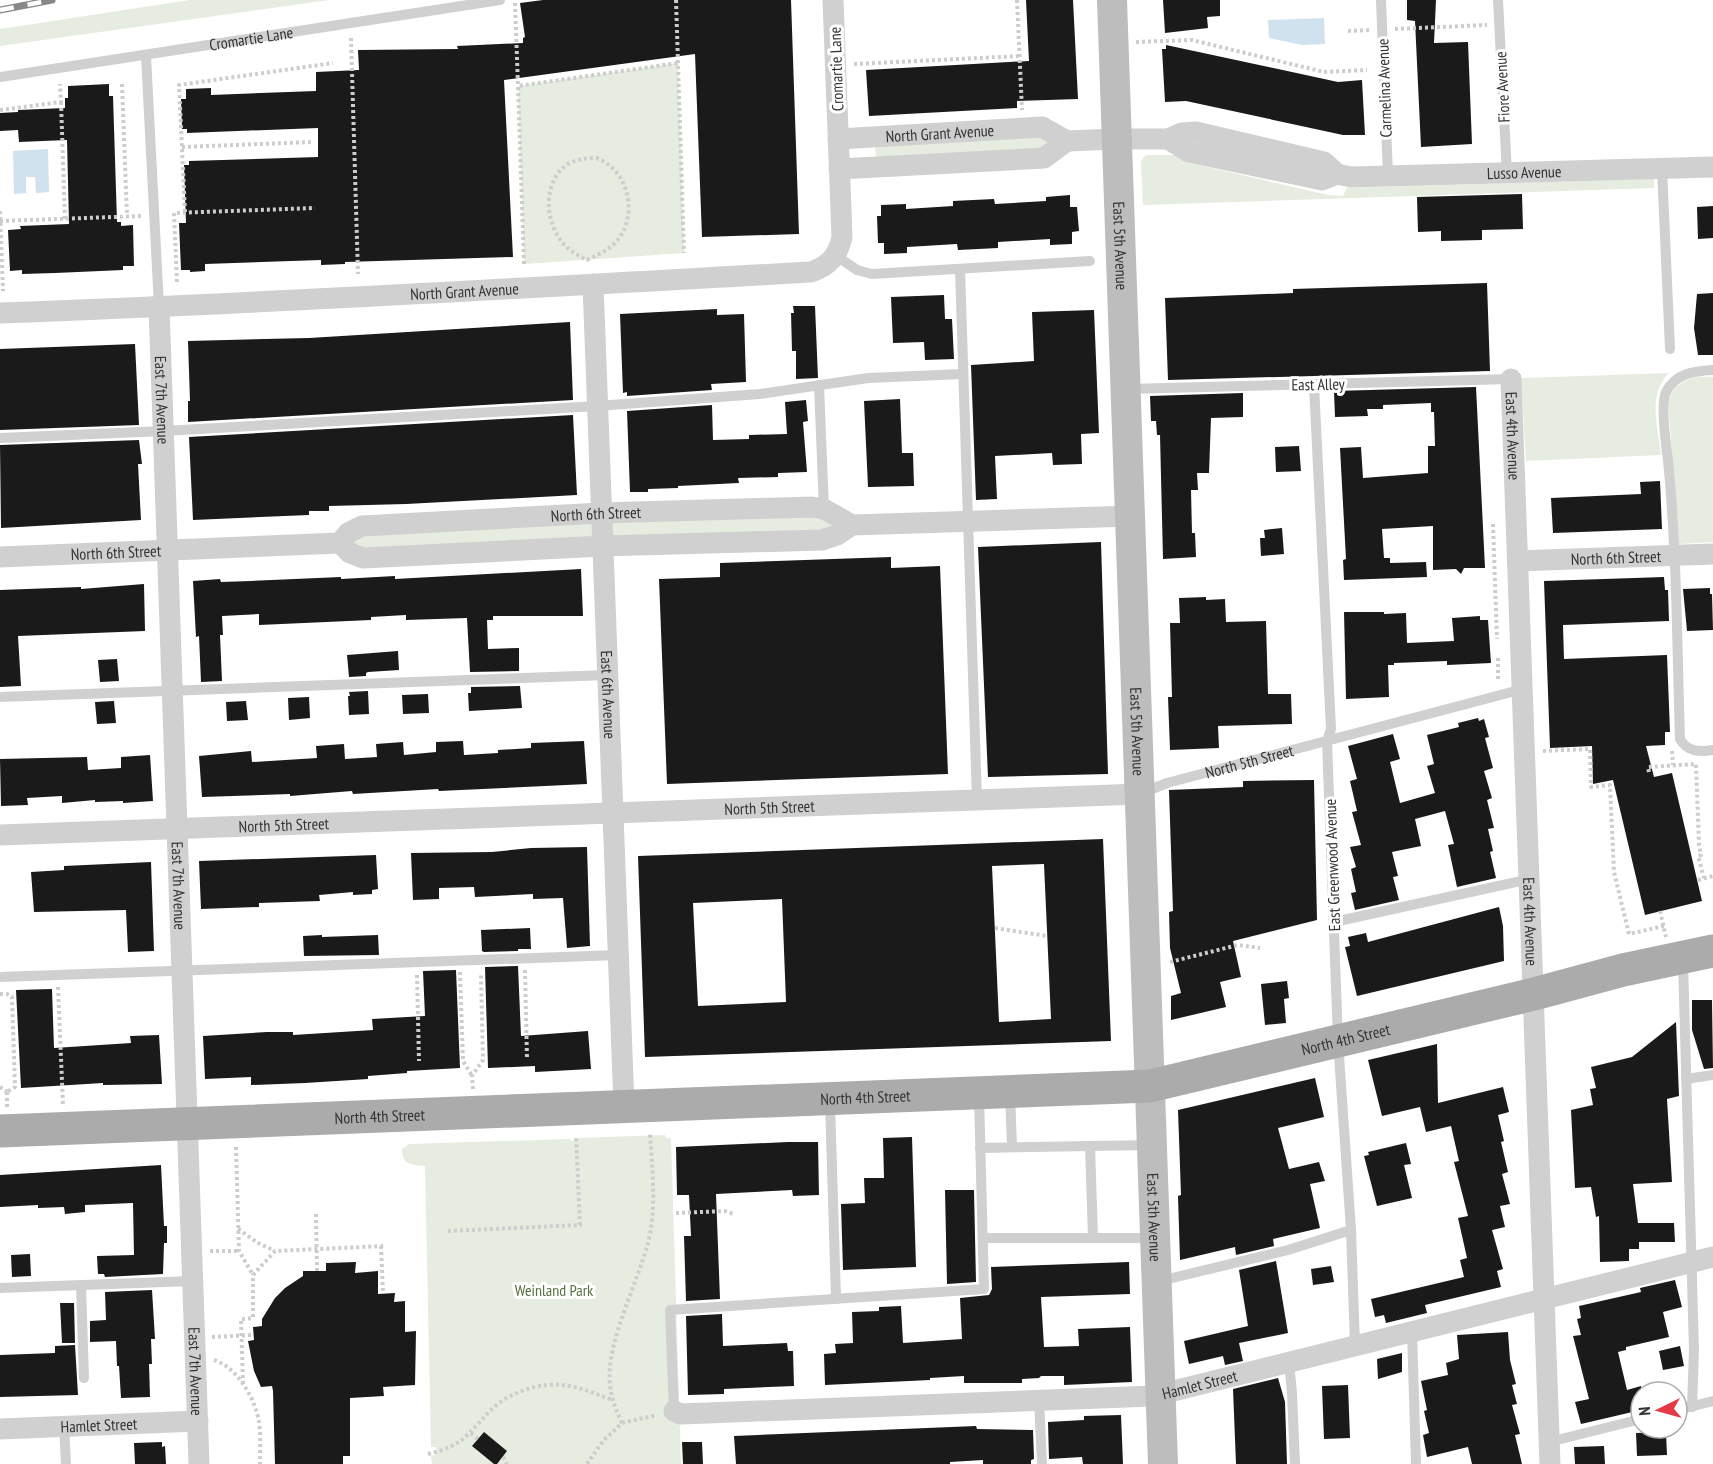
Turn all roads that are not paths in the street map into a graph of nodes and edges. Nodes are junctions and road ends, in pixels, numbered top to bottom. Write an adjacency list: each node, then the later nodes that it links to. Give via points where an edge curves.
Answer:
1 (500, 0): 6 (lane, Cromartie Lane)
2 (833, 0): 8 (street, Cromartie Lane)
3 (1112, 0): 9 (main road, East 5th Avenue)
4 (1381, 0): 15 (lane, Carmelina Avenue)
5 (1498, 0): 14 (lane, Fiore Avenue)
6 (146, 56): 7 (lane, Cromartie Lane); 20 (lane)
7 (0, 77)
8 (838, 139): 10 (street, North Grant Avenue, via 1042,127); 12 (street)
9 (1116, 139): 10 (street); 15 (street, Lusso Avenue, via 1168,139 1189,152 1322,180 1337,174); 28 (main road, East 5th Avenue)
10 (1067, 141): 12 (street, North Grant Avenue, via 1044,158)
11 (1713, 167): 13 (street, Lusso Avenue)
12 (839, 169): 16 (street, via 842,237)
13 (1662, 169): 14 (street, Lusso Avenue); 22 (lane)
14 (1507, 174): 15 (street, Lusso Avenue)
15 (1388, 176)
16 (835, 255): 18 (lane, via 857,270 872,274); 19 (street, North Grant Avenue, via 822,268 811,272)
17 (1090, 261): 18 (lane)
18 (960, 268): 24 (lane)
19 (593, 284): 20 (street, North Grant Avenue); 29 (street, East 6th Avenue)
20 (159, 307): 21 (street, North Grant Avenue); 30 (street, East 7th Avenue)
21 (0, 313)
22 (1670, 349)
23 (1713, 370): 41 (lane, via 1677,378 1665,393)
24 (963, 374): 27 (lane, via 868,378); 35 (lane)
25 (1511, 379): 26 (lane, East Alley); 43 (street, East 4th Avenue)
26 (1314, 385): 28 (lane, East Alley); 48 (lane, East Greenwood Avenue, via 1331,729)
27 (819, 386): 29 (lane); 32 (lane)
28 (1125, 389): 34 (main road, East 5th Avenue)
29 (597, 406): 30 (lane); 33 (street, East 6th Avenue)
30 (164, 432): 31 (lane); 39 (street, East 7th Avenue)
31 (0, 438)
32 (824, 509): 33 (street, North 6th Street); 36 (street, North 6th Street)
33 (601, 513): 37 (street, North 6th Street, via 362,526 348,533); 38 (street, East 6th Avenue)
34 (1131, 516): 35 (street, North 6th Street); 50 (main road, East 5th Avenue)
35 (968, 521): 36 (street, North 6th Street); 51 (lane)
36 (852, 525): 38 (street, North 6th Street, via 822,540)
37 (340, 543): 38 (street, North 6th Street, via 363,558); 39 (street, North 6th Street)
38 (603, 546): 44 (street, East 6th Avenue)
39 (168, 551): 42 (street, North 6th Street); 46 (street, East 7th Avenue)
40 (1713, 554): 41 (street, North 6th Street)
41 (1675, 556): 43 (street, North 6th Street); 49 (lane, via 1680,739 1692,750)
42 (0, 557)
43 (1518, 561): 45 (street, East 4th Avenue)
44 (608, 675): 46 (lane); 52 (street, East 6th Avenue)
45 (1523, 689): 48 (lane, North 5th Street); 55 (street, East 4th Avenue)
46 (172, 691): 47 (lane); 53 (street, East 7th Avenue)
47 (0, 697)
48 (1327, 741): 50 (lane, North 5th Street, via 1167,783); 56 (lane, East Greenwood Avenue)
49 (1713, 750)
50 (1140, 794): 51 (street, North 5th Street); 65 (main road, East 5th Avenue)
51 (976, 801): 52 (street, North 5th Street)
52 (613, 813): 53 (street, North 5th Street); 58 (street, East 6th Avenue)
53 (177, 828): 54 (street, North 5th Street); 59 (street, East 7th Avenue)
54 (0, 835)
55 (1530, 879): 56 (lane); 61 (street, East 4th Avenue)
56 (1334, 922): 62 (lane, East Greenwood Avenue)
57 (1687, 950): 61 (main road, North 4th Street); 64 (lane)
58 (618, 955): 59 (lane); 68 (street, East 6th Avenue)
59 (182, 971): 60 (lane); 70 (street, East 7th Avenue)
60 (0, 978)
61 (1534, 994): 62 (main road, North 4th Street); 86 (street, East 4th Avenue)
62 (1338, 1041): 65 (main road, North 4th Street); 75 (lane, East Greenwood Avenue)
63 (1713, 1075): 64 (lane)
64 (1686, 1079): 80 (lane)
65 (1150, 1086): 66 (main road, North 4th Street); 71 (main road, East 5th Avenue)
66 (995, 1092): 67 (main road, North 4th Street); 73 (lane); 74 (lane)
67 (830, 1099): 68 (main road, North 4th Street); 85 (lane)
68 (624, 1106): 70 (main road, North 4th Street)
69 (4, 1119): 70 (main road, North 4th Street)
70 (187, 1125): 81 (street, East 7th Avenue)
71 (1153, 1145): 72 (lane); 78 (main road, East 5th Avenue)
72 (1090, 1146): 73 (lane); 77 (lane)
73 (1012, 1147): 74 (lane)
74 (980, 1148): 76 (lane)
75 (1351, 1230): 82 (lane, via 1288,1250); 88 (lane, East Greenwood Avenue)
76 (982, 1238): 77 (lane); 85 (lane, via 984,1289)
77 (1093, 1238): 78 (lane)
78 (1155, 1238): 82 (main road, East 5th Avenue)
79 (1713, 1257): 80 (street, Hamlet Street)
80 (1692, 1262): 86 (street, Hamlet Street); 94 (lane)
81 (193, 1281): 83 (lane); 97 (street, East 7th Avenue)
82 (1156, 1282): 91 (main road, East 5th Avenue)
83 (81, 1285): 84 (lane); 90 (lane)
84 (0, 1288)
85 (836, 1299): 96 (lane, via 670,1310)
86 (1544, 1299): 87 (street, Hamlet Street); 101 (street, East 4th Avenue)
87 (1412, 1331): 88 (street, Hamlet Street); 107 (lane)
88 (1355, 1345): 89 (street, Hamlet Street)
89 (1288, 1362): 91 (street, Hamlet Street); 106 (lane)
90 (84, 1378)
91 (1160, 1395): 92 (street, Hamlet Street); 105 (main road, East 5th Avenue)
92 (1039, 1400): 96 (street, Hamlet Street); 104 (lane)
93 (1713, 1401): 94 (lane)
94 (1692, 1407): 95 (lane)
95 (1689, 1408)
96 (667, 1413)
97 (198, 1421): 99 (street, Hamlet Street); 103 (street, East 7th Avenue)
98 (1629, 1422): 101 (lane)
99 (64, 1426): 100 (street, Hamlet Street); 102 (lane)
100 (0, 1429)
101 (1549, 1442): 108 (street, East 4th Avenue)
102 (66, 1464)
103 (199, 1464)
104 (1042, 1464)
105 (1162, 1464)
106 (1295, 1464)
107 (1416, 1464)
108 (1550, 1464)

